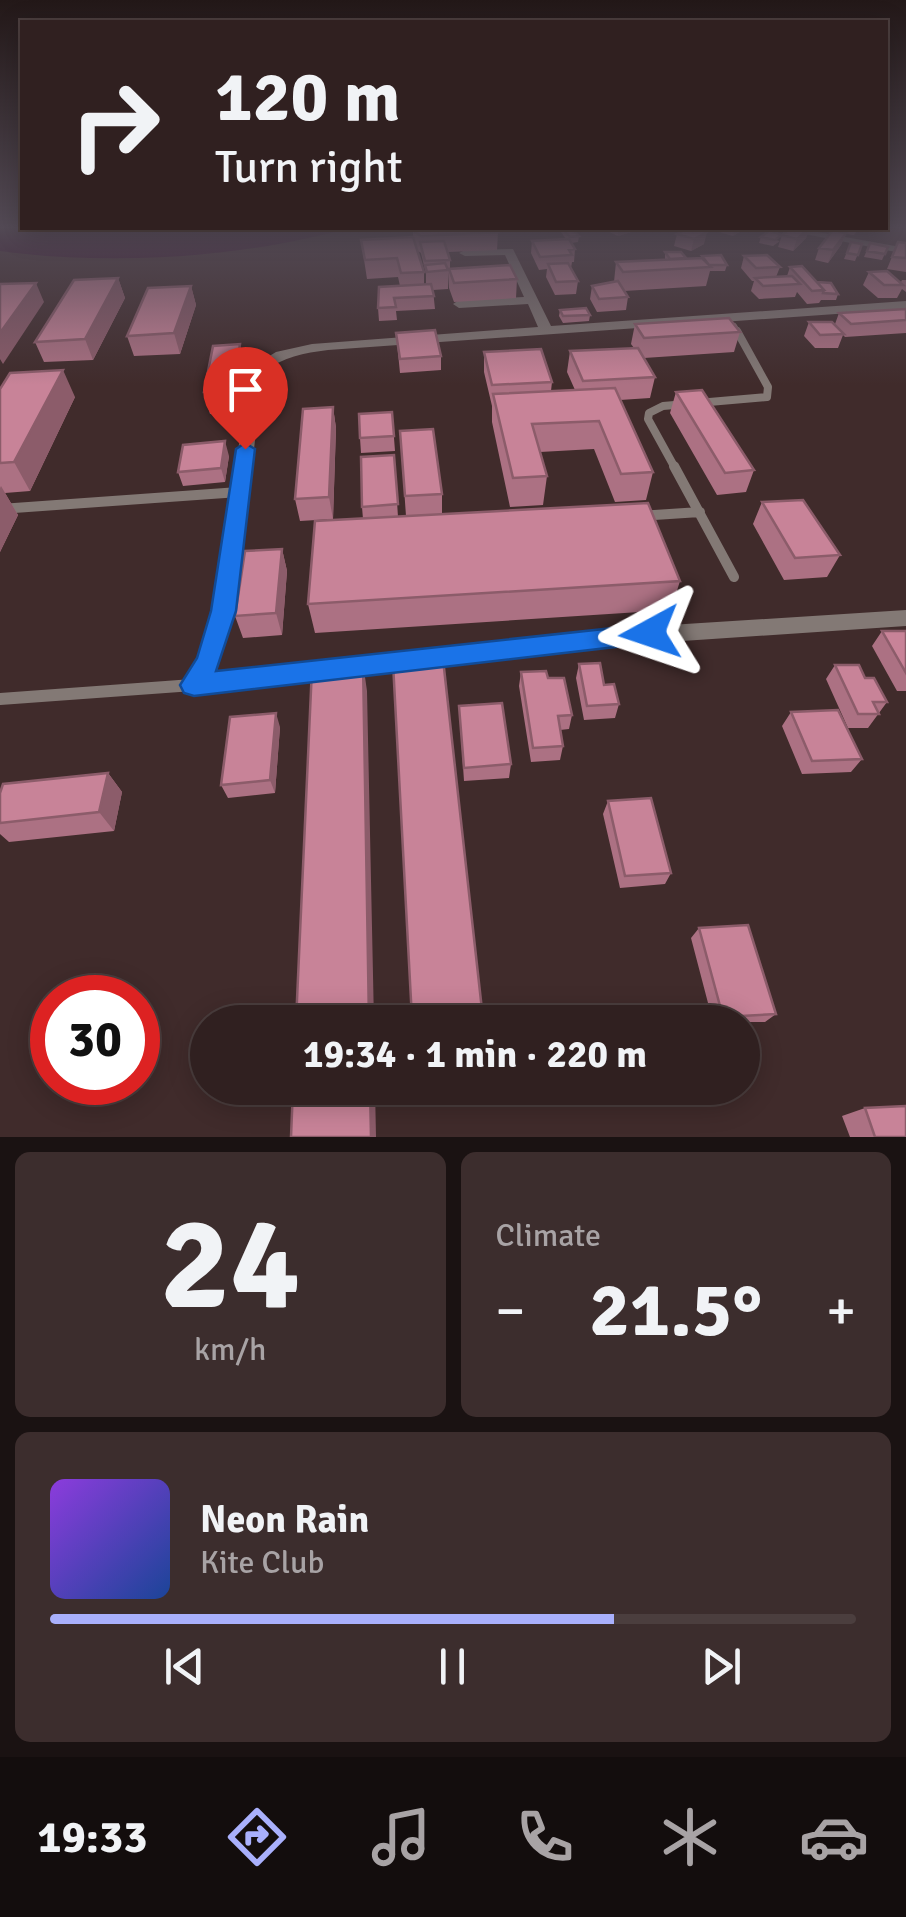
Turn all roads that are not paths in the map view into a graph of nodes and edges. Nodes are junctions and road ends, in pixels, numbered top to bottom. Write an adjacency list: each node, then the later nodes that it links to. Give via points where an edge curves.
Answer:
1 (522, 279): 2 (street)
2 (531, 300): 3 (street); 6 (street)
3 (459, 304)
4 (906, 305): 5 (street)
5 (730, 316): 6 (street); 9 (lane, via 768,398 648,413)
6 (546, 329): 7 (street, via 357,344 265,362 256,370)
7 (240, 492): 8 (lane); 13 (street, via 224,611)
8 (0, 509)
9 (700, 512): 10 (lane); 11 (lane)
10 (624, 518)
11 (734, 577)
12 (906, 618): 13 (street, via 762,622)
13 (194, 685): 14 (lane)
14 (0, 699)

